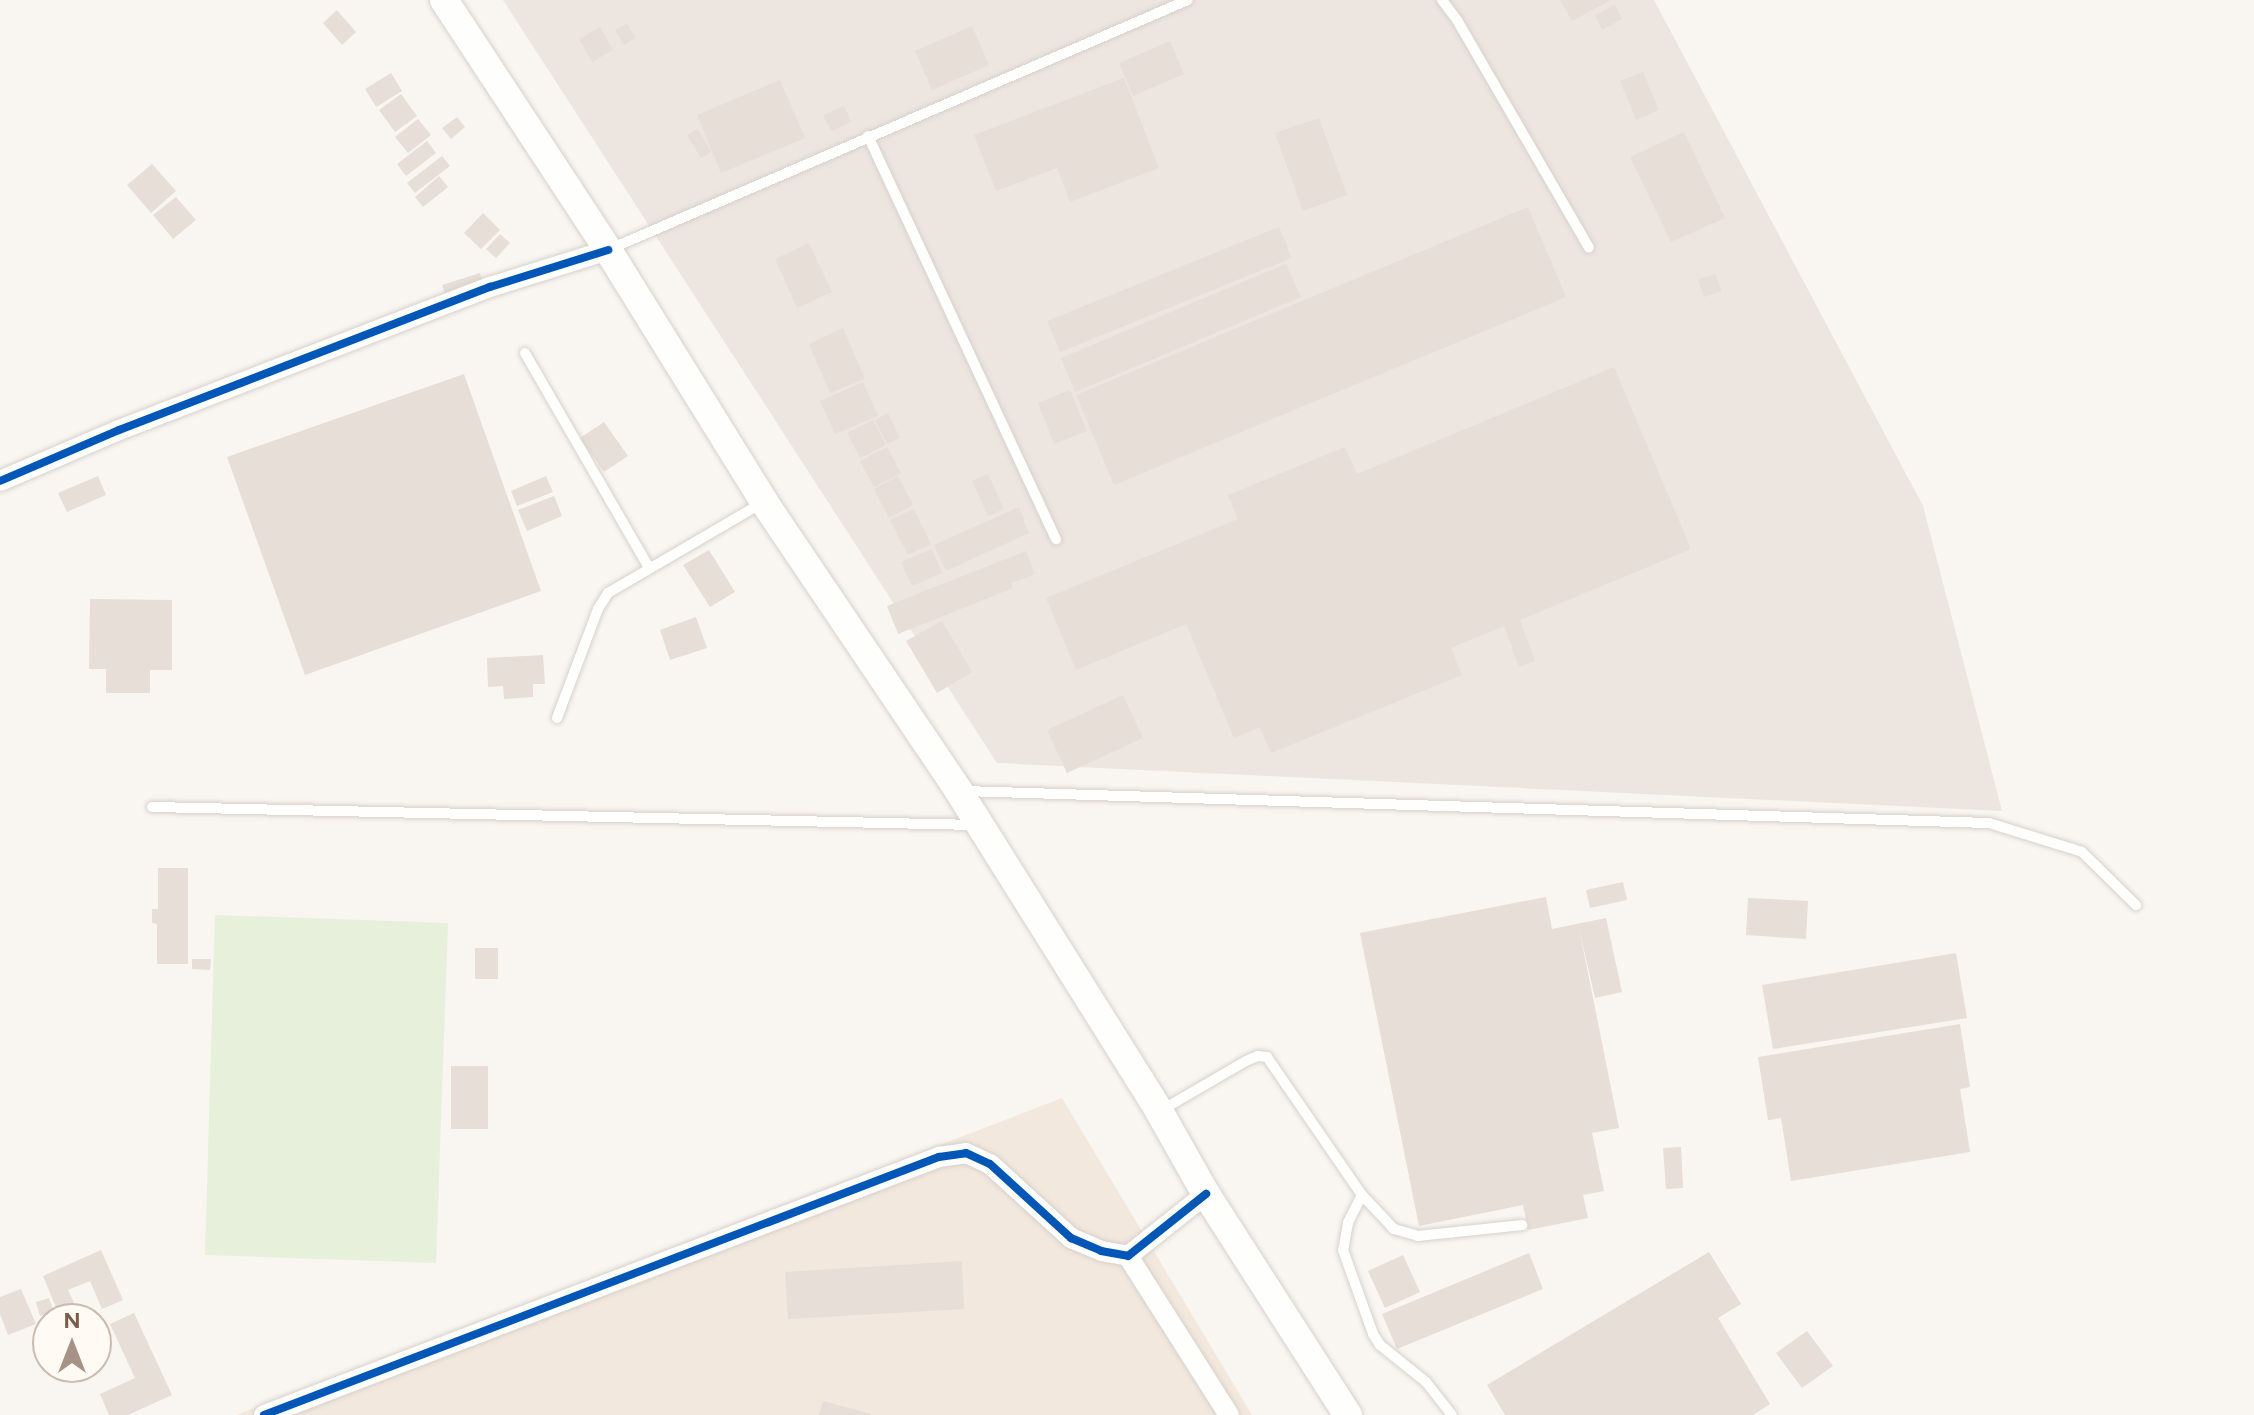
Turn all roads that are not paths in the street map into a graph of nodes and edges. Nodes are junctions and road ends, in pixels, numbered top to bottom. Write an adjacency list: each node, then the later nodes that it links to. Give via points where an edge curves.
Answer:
1 (444, 0): 6 (main road)
2 (1188, 0): 4 (lane)
3 (1442, 0): 5 (lane)
4 (868, 136): 6 (lane); 10 (lane)
5 (1589, 248)
6 (608, 250): 8 (street, via 490,287); 9 (main road)
7 (525, 353): 11 (lane)
8 (0, 481)
9 (764, 502): 11 (lane); 13 (main road)
10 (1056, 539)
11 (649, 568): 12 (lane, via 608,593 598,609)
12 (557, 718)
13 (958, 790): 15 (main road); 16 (lane, via 1989,823 2082,852)
14 (152, 807): 15 (lane)
15 (979, 825): 17 (main road)
16 (2136, 905)
17 (1159, 1111): 18 (main road); 19 (lane, via 1246,1061 1267,1057)
18 (1206, 1194): 21 (street); 24 (main road)
19 (1362, 1195): 20 (lane, via 1394,1229 1418,1236); 25 (lane, via 1348,1223 1343,1250 1373,1334 1426,1382)
20 (1522, 1225)
21 (1128, 1256): 22 (street, via 1071,1238 990,1164 966,1153 939,1157); 23 (street)
22 (264, 1415)
23 (1229, 1415)
24 (1348, 1415)
25 (1452, 1415)

